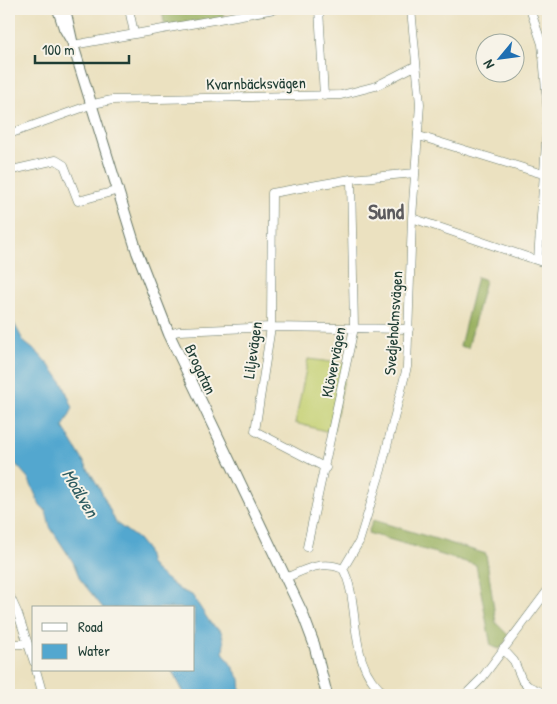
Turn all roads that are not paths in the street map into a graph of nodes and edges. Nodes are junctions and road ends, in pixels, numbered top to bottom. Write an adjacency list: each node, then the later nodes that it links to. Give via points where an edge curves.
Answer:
1 (58, 9): 11 (main road, Brogatan)
2 (65, 9): 11 (main road, Brogatan)
3 (129, 9): 10 (street)
4 (223, 9): 9 (street)
5 (275, 9): 9 (street)
6 (319, 9): 14 (street)
7 (411, 9): 13 (street, Svedjeholmsvägen)
8 (530, 9): 12 (street)
9 (223, 18): 10 (street)
10 (134, 33): 11 (street)
11 (74, 45): 15 (main road, Brogatan)
12 (546, 55): 16 (street)
13 (415, 66): 14 (street, Kvarnbäcksvägen, via 376,86); 18 (street, Svedjeholmsvägen, via 420,104)
14 (324, 96): 15 (street, Kvarnbäcksvägen, via 112,100)
15 (93, 104): 17 (street, Kvarnbäcksvägen); 23 (main road, Brogatan)
16 (548, 114): 21 (street)
17 (9, 134)
18 (419, 136): 20 (street, Svedjeholmsvägen); 21 (street)
19 (9, 156): 23 (street, via 12,170 56,160 64,165 78,201)
20 (415, 173): 22 (street); 24 (street, Svedjeholmsvägen)
21 (546, 175): 25 (street)
22 (351, 178): 27 (street, Liljevägen, via 272,193); 28 (street, Klövervägen)
23 (119, 190): 30 (main road, Brogatan, via 137,252)
24 (412, 218): 25 (street); 29 (street, Svedjeholmsvägen)
25 (538, 260): 26 (street)
26 (548, 264)
27 (271, 327): 28 (street); 30 (street); 31 (street, Liljevägen, via 254,430)
28 (354, 328): 29 (street); 31 (street, Klövervägen)
29 (409, 329): 33 (street, Svedjeholmsvägen, via 407,367 381,470 359,542)
30 (169, 334): 34 (main road, Brogatan)
31 (326, 468): 32 (street, Klövervägen)
32 (308, 547)
33 (343, 569): 34 (street, via 322,564); 45 (street, via 348,578 355,634 362,659 370,676)
34 (286, 578): 44 (main road, Brogatan, via 314,644)
35 (548, 590): 39 (street)
36 (9, 594): 38 (street)
37 (9, 644): 38 (street)
38 (28, 644): 40 (street)
39 (503, 649): 42 (street); 46 (street)
40 (32, 656)
41 (37, 672): 43 (street)
42 (528, 686): 47 (street); 48 (street)
43 (43, 695)
44 (327, 695)
45 (387, 695)
46 (466, 695)
47 (524, 695)
48 (548, 695)

